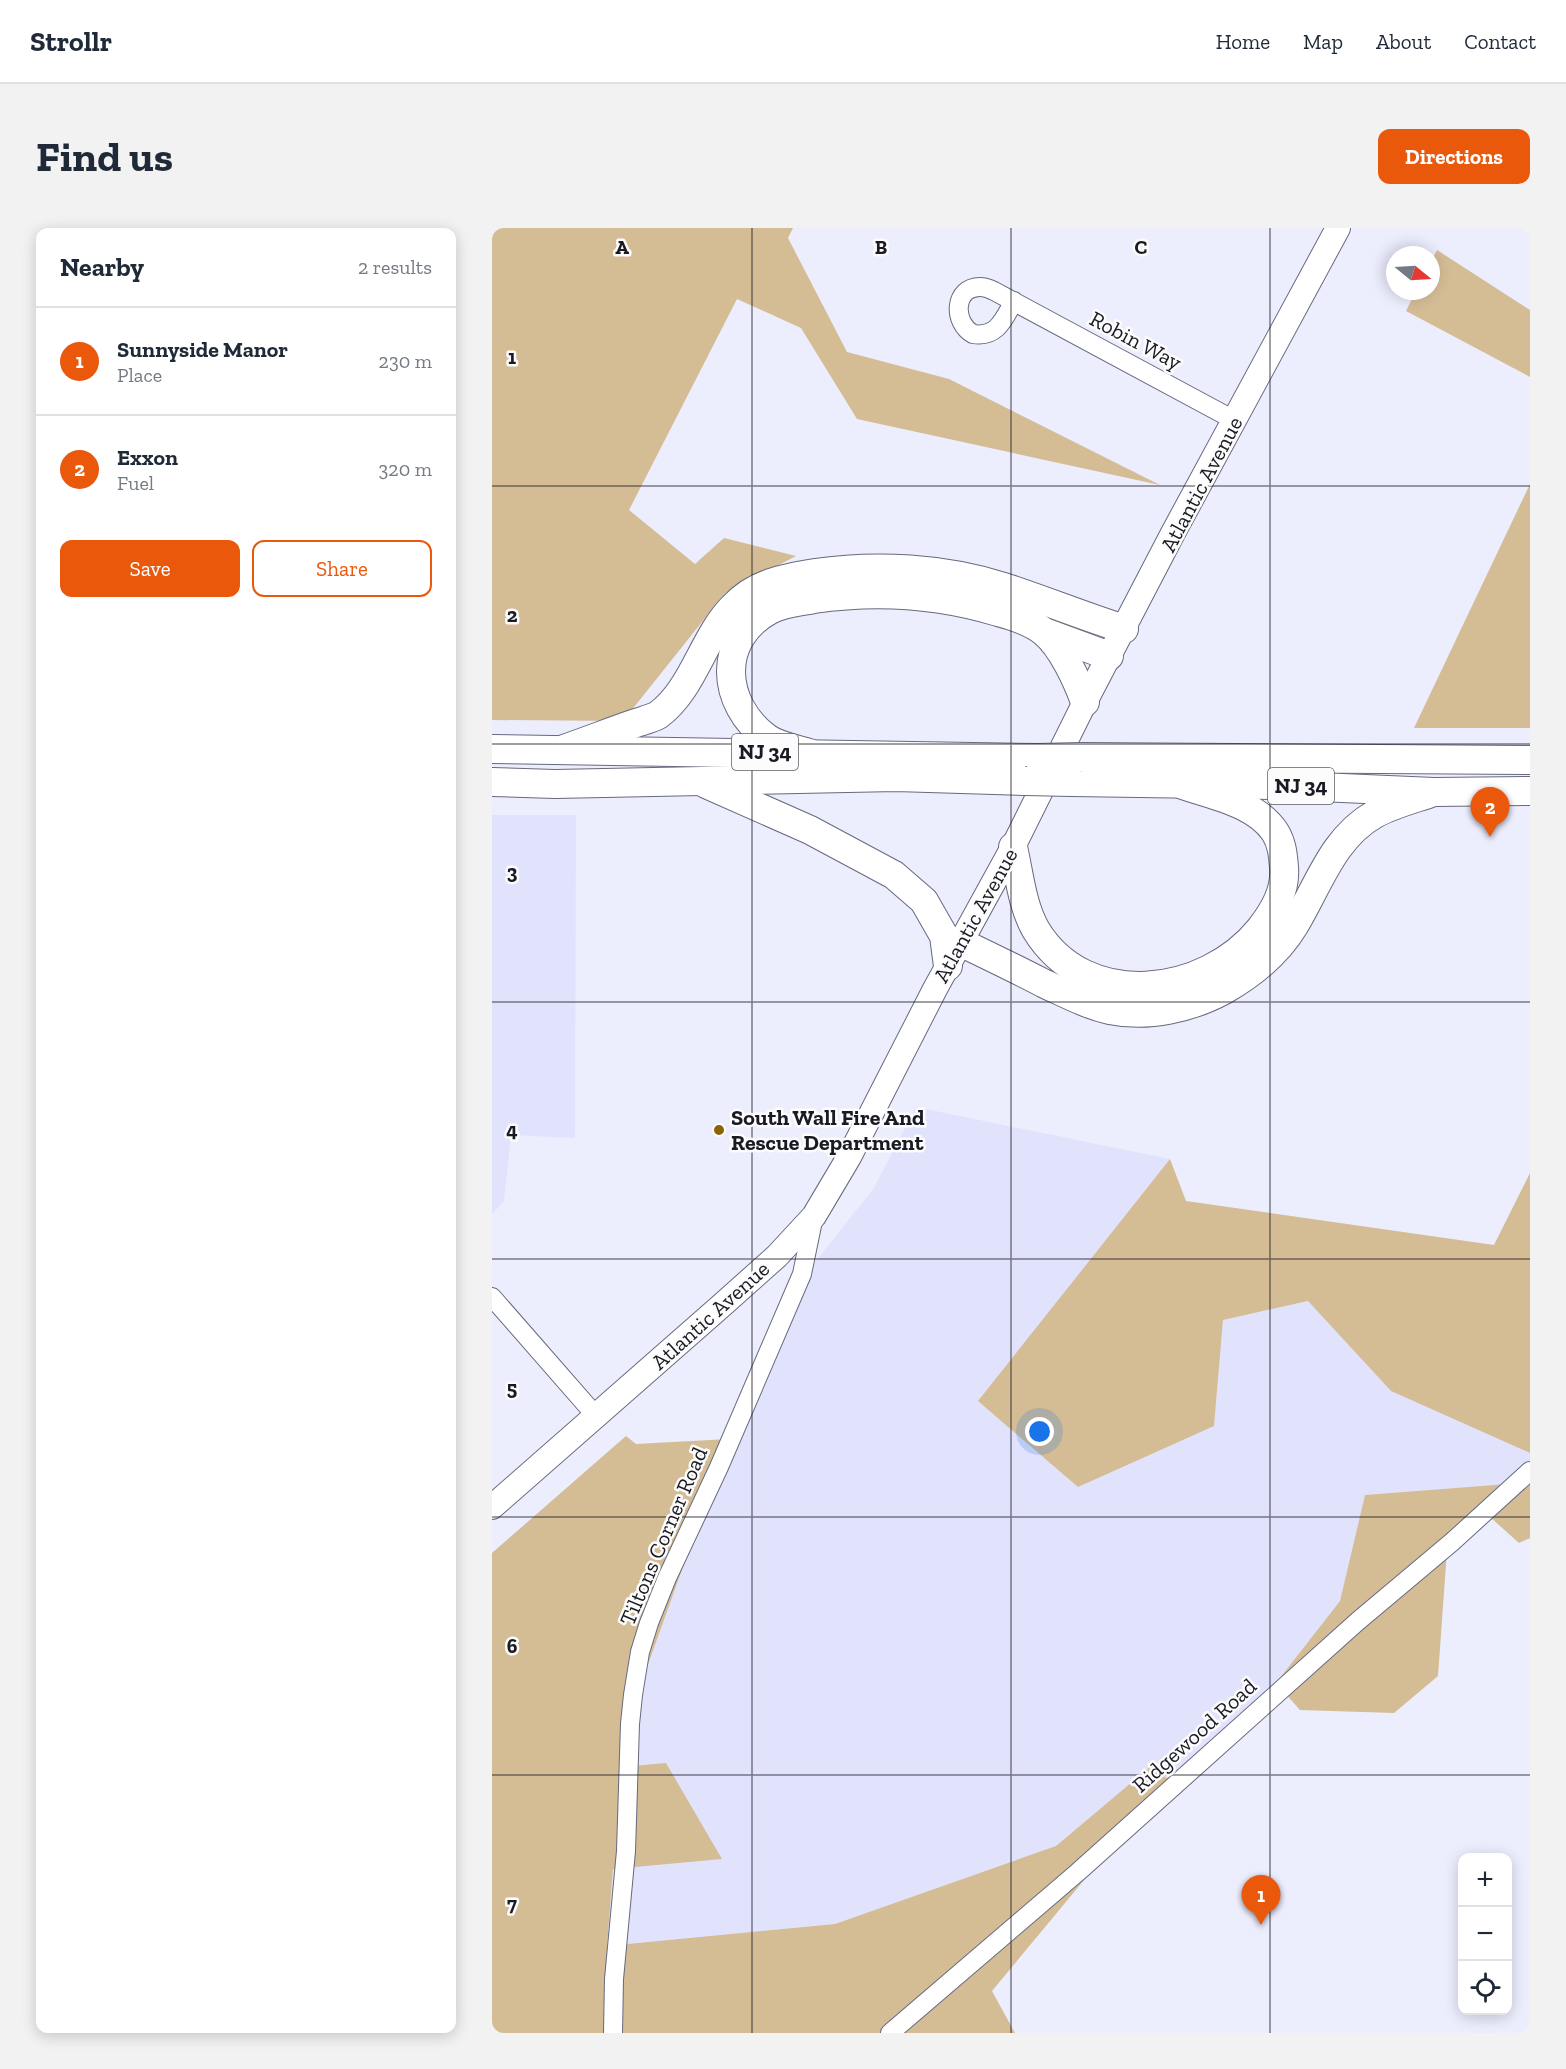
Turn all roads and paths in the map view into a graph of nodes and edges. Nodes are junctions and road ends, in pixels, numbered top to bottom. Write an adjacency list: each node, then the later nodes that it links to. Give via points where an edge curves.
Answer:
1 (1338, 228): 3 (main road, Atlantic Avenue)
2 (1014, 302): 3 (street, Robin Way)
3 (1234, 420): 4 (main road, Atlantic Avenue)
4 (1124, 629): 6 (main road, Atlantic Avenue); 9 (highway, via 1003,587 944,573 868,568 786,578 762,585 731,608 681,689 657,716)
5 (1044, 632): 6 (highway); 7 (highway, via 1062,655); 10 (highway, via 1012,616 935,597 840,595 772,609 748,627 739,641 731,673 733,693 747,721 769,739)
6 (1109, 656): 7 (main road, Atlantic Avenue)
7 (1085, 702): 19 (main road, Atlantic Avenue)
8 (492, 749): 9 (highway, NJ 34)
9 (564, 749): 10 (highway, NJ 34)
10 (809, 753): 12 (highway, NJ 34)
11 (1530, 760): 13 (highway, NJ 34)
12 (1032, 769): 13 (highway, NJ 34, bridge); 14 (highway, NJ 34, via 896,777)
13 (1077, 770): 16 (highway, NJ 34)
14 (698, 781): 15 (highway, NJ 34); 20 (highway, via 810,830 894,875 924,901)
15 (492, 782)
16 (1183, 785): 18 (highway, NJ 34); 19 (highway, via 1248,808 1263,820 1280,843 1284,875 1279,899 1257,933 1226,960 1194,976 1164,985 1131,986 1106,983 1075,969 1051,950 1035,927)
17 (1530, 791): 18 (highway, NJ 34)
18 (1434, 792): 20 (highway, via 1392,805 1359,825 1335,852 1276,950 1239,981 1197,1002 1152,1012 1111,1010)
19 (1013, 847): 20 (main road, Atlantic Avenue)
20 (955, 954): 21 (main road, Atlantic Avenue)
21 (814, 1216): 23 (main road, Atlantic Avenue, via 777,1256); 26 (street, Tiltons Corner Road, via 802,1274 667,1578 640,1652 630,1724)
22 (492, 1297): 23 (street)
23 (596, 1416): 25 (main road, Atlantic Avenue)
24 (1530, 1472): 27 (street, Ridgewood Road)
25 (492, 1508)
26 (613, 2033)
27 (890, 2033)

